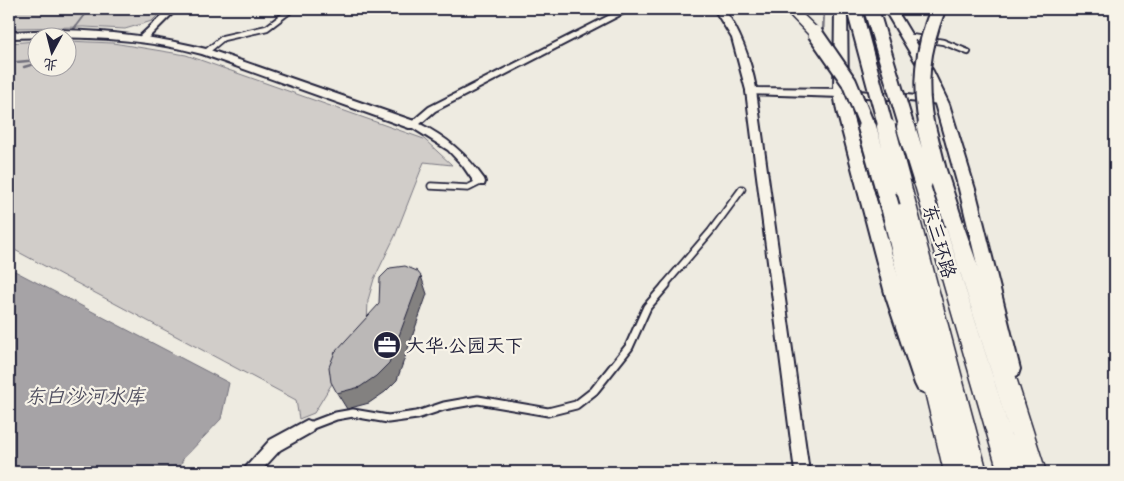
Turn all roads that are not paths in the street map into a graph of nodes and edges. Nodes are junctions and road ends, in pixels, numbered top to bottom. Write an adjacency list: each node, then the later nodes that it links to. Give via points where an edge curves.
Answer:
1 (173, 9): 16 (street)
2 (292, 9): 17 (lane, via 267,28 223,38)
3 (628, 9): 22 (street, via 432,109)
4 (719, 9): 19 (street, via 732,25 739,41)
5 (790, 9): 28 (highway, bridge, via 827,48 852,89 870,134)
6 (841, 9): 20 (main road)
7 (854, 9): 28 (highway, 东三环路, bridge, via 902,186)
8 (871, 9): 31 (highway, 东三环路, bridge)
9 (890, 9): 15 (main road)
10 (938, 9): 27 (highway, bridge, via 924,44 923,114 954,224)
11 (28, 34): 14 (street)
12 (78, 34): 13 (street)
13 (82, 34): 16 (street)
14 (9, 35)
15 (905, 36): 18 (lane, via 943,42); 21 (main road, via 927,71)
16 (143, 38): 17 (street)
17 (206, 52): 22 (street)
18 (968, 52)
19 (751, 92): 20 (street); 30 (street)
20 (841, 93): 21 (street); 28 (main road, via 895,297)
21 (940, 101): 27 (main road, via 967,189)
22 (413, 125): 23 (street, via 439,138 460,154)
23 (480, 182): 24 (lane, via 468,188)
24 (431, 186)
25 (742, 189): 26 (lane, via 646,308 629,347 594,391 576,405 548,412 478,400 388,419 353,413)
26 (307, 427): 29 (street, via 275,445)
27 (1032, 461)
28 (962, 470)
29 (251, 472)
30 (802, 472)
31 (1010, 472)

